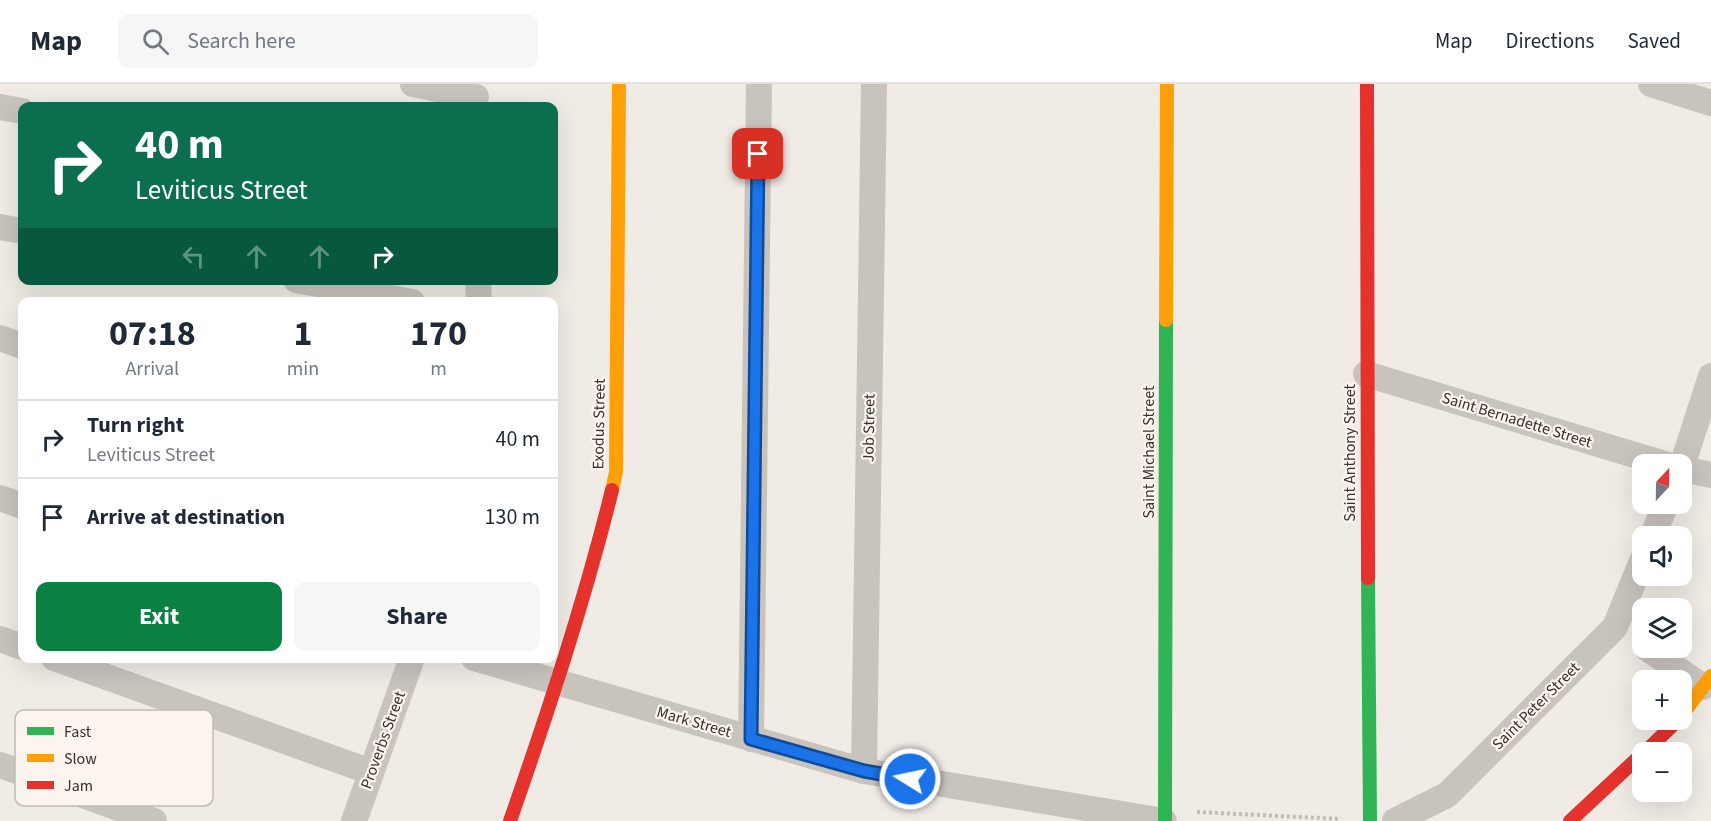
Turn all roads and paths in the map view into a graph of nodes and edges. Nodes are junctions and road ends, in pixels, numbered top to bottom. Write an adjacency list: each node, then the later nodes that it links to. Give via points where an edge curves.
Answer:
1 (413, 84): 8 (street)
2 (619, 84): 36 (street, Exodus Street, via 616,472)
3 (759, 84): 41 (street)
4 (874, 84): 46 (street, Job Street)
5 (1167, 84): 53 (street, Saint Michael Street)
6 (1367, 84): 18 (street, Saint Anthony Street)
7 (1651, 84): 9 (street)
8 (476, 96)
9 (1711, 103)
10 (0, 107): 11 (street)
11 (18, 110)
12 (0, 227): 13 (street)
13 (18, 230)
14 (322, 285): 15 (street)
15 (386, 297)
16 (0, 338): 17 (street)
17 (18, 345)
18 (1366, 374): 20 (street, Saint Bernadette Street); 54 (street, Saint Anthony Street)
19 (1711, 376): 21 (street)
20 (1632, 454)
21 (1686, 454)
22 (1692, 470): 23 (street)
23 (1711, 475)
24 (0, 498): 25 (street)
25 (18, 505)
26 (1632, 585): 27 (street, Saint Peter Street)
27 (1615, 627): 28 (street); 55 (street, Saint Peter Street, via 1447,795)
28 (1632, 638)
29 (0, 639): 30 (street)
30 (18, 646)
31 (1665, 658): 35 (street)
32 (68, 663): 38 (street)
33 (410, 663): 47 (street, Proverbs Street)
34 (491, 663): 36 (street, Mark Street)
35 (1707, 682): 37 (street)
36 (558, 683): 41 (street, Mark Street); 52 (street, Exodus Street)
37 (1692, 702)
38 (199, 710)
39 (213, 715): 47 (street)
40 (1668, 730): 42 (street)
41 (751, 739): 46 (street, Mark Street)
42 (1655, 742)
43 (1632, 764): 56 (street)
44 (0, 765): 45 (street)
45 (15, 770)
46 (864, 771): 53 (street, Mark Street)
47 (371, 772): 51 (street, Proverbs Street)
48 (113, 806): 50 (street)
49 (1197, 812): 54 (path)
50 (154, 821)
51 (354, 821)
52 (510, 821)
53 (1164, 821)
54 (1370, 821)
55 (1395, 821)
56 (1570, 821)

